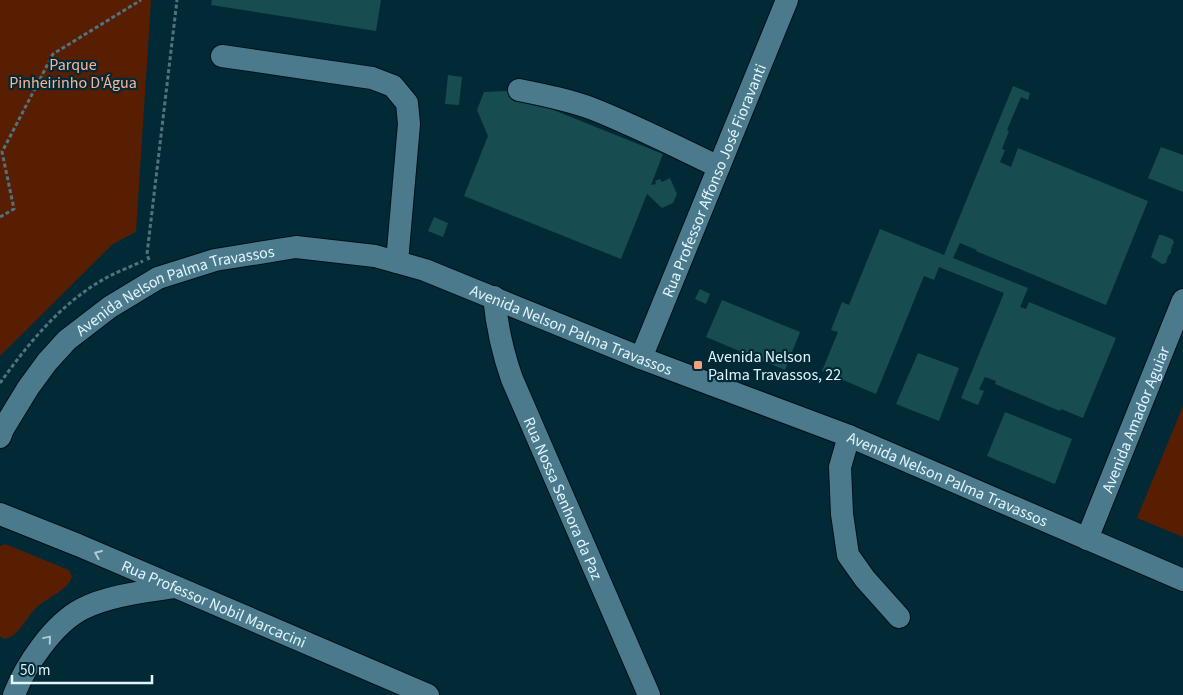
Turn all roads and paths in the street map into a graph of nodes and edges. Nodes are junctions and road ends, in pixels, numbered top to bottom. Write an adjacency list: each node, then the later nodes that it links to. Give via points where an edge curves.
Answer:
1 (141, 0): 7 (path, via 54,54 2,152 14,209)
2 (177, 0): 9 (path, via 147,254)
3 (787, 0): 6 (street, Rua Professor Affonso José Fioravanti)
4 (222, 56): 8 (street, via 372,78 393,86 407,102 409,124)
5 (519, 90): 6 (street, via 592,109)
6 (719, 167): 12 (street, Rua Professor Affonso José Fioravanti)
7 (0, 216)
8 (397, 262): 9 (street, Avenida Nelson Palma Travassos, via 375,256 296,247 215,260); 10 (street, Avenida Nelson Palma Travassos)
9 (158, 278): 14 (street, Avenida Nelson Palma Travassos, via 110,307 67,340 28,388)
10 (494, 297): 12 (street, Avenida Nelson Palma Travassos); 22 (street, Rua Nossa Senhora da Paz, via 496,323 512,380)
11 (1183, 300): 16 (street, Avenida Amador Aguiar)
12 (641, 358): 13 (street, Avenida Nelson Palma Travassos)
13 (848, 436): 16 (street, Avenida Nelson Palma Travassos); 19 (street, via 840,467 848,555 864,579)
14 (0, 437)
15 (0, 514): 18 (street, Rua Professor Nobil Marcacini, one-way to 15)
16 (1087, 539): 17 (street, Avenida Nelson Palma Travassos)
17 (1183, 580)
18 (175, 587): 20 (street, one-way to 18, via 37,652 55,630 81,610 127,594); 21 (street, Rua Professor Nobil Marcacini)
19 (899, 617)
20 (14, 695)
21 (428, 695)
22 (649, 695)

